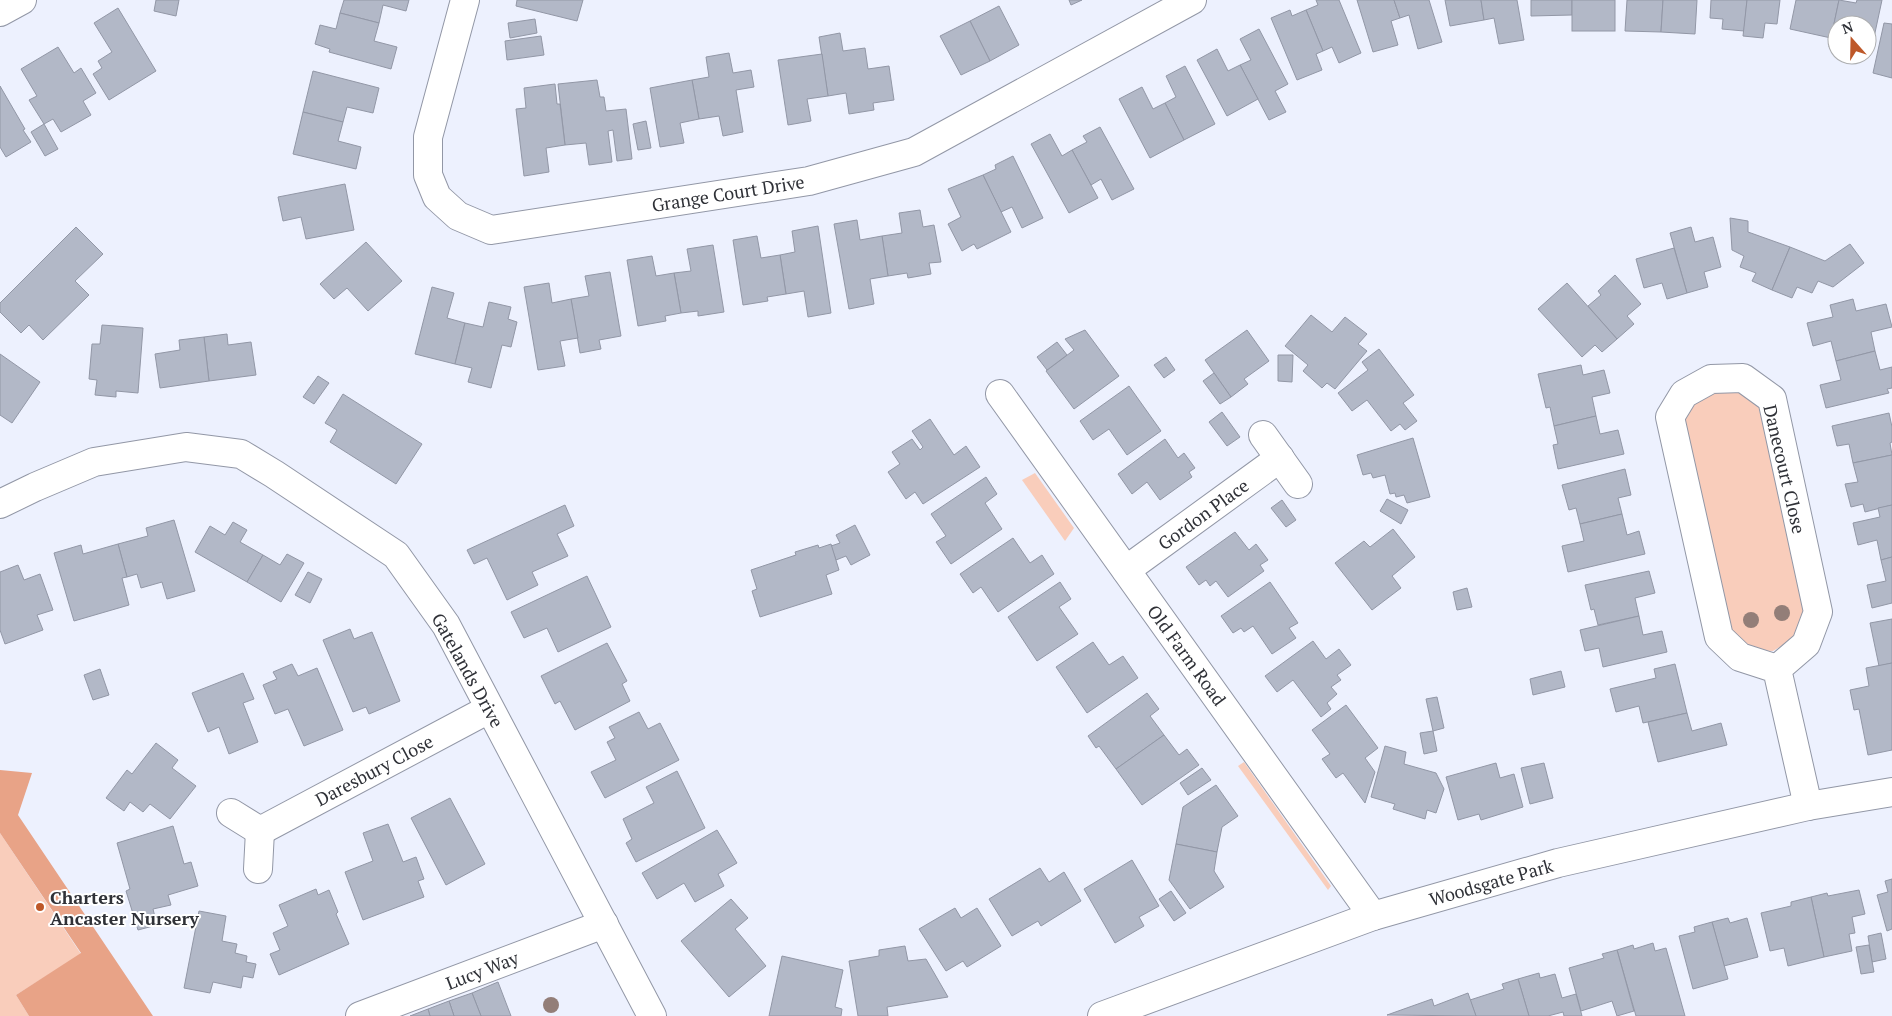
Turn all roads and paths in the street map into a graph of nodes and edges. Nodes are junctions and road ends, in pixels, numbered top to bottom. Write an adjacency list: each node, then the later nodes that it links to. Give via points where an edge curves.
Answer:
1 (22, 0): 4 (street)
2 (465, 0): 3 (street, Grange Court Drive, via 428,137 428,175 437,197 458,216 491,230 809,181 914,152)
3 (1192, 0)
4 (0, 12)
5 (1000, 394): 10 (street, Old Farm Road)
6 (1263, 435): 7 (street)
7 (1280, 458): 8 (street); 10 (street, Gordon Place)
8 (1298, 484)
9 (0, 504): 12 (street, Gatelands Drive, via 94,462 186,447 242,454 396,555 446,625)
10 (1126, 570): 18 (street, Old Farm Road)
11 (1777, 669): 11 (street, Danecourt Close, via 1740,657 1719,637 1670,418 1684,394 1711,379 1743,378 1772,399 1818,612 1806,644); 14 (street)
12 (489, 709): 16 (street, Daresbury Close); 19 (street, Gatelands Drive)
13 (1892, 792): 14 (street, Woodsgate Park)
14 (1808, 806): 18 (street, Woodsgate Park, via 1558,863)
15 (231, 813): 16 (street)
16 (260, 831): 17 (street)
17 (258, 869)
18 (1373, 916): 22 (street, Woodsgate Park)
19 (604, 924): 20 (street, Lucy Way); 21 (street, Gatelands Drive)
20 (360, 1016)
21 (652, 1016)
22 (1102, 1016)

